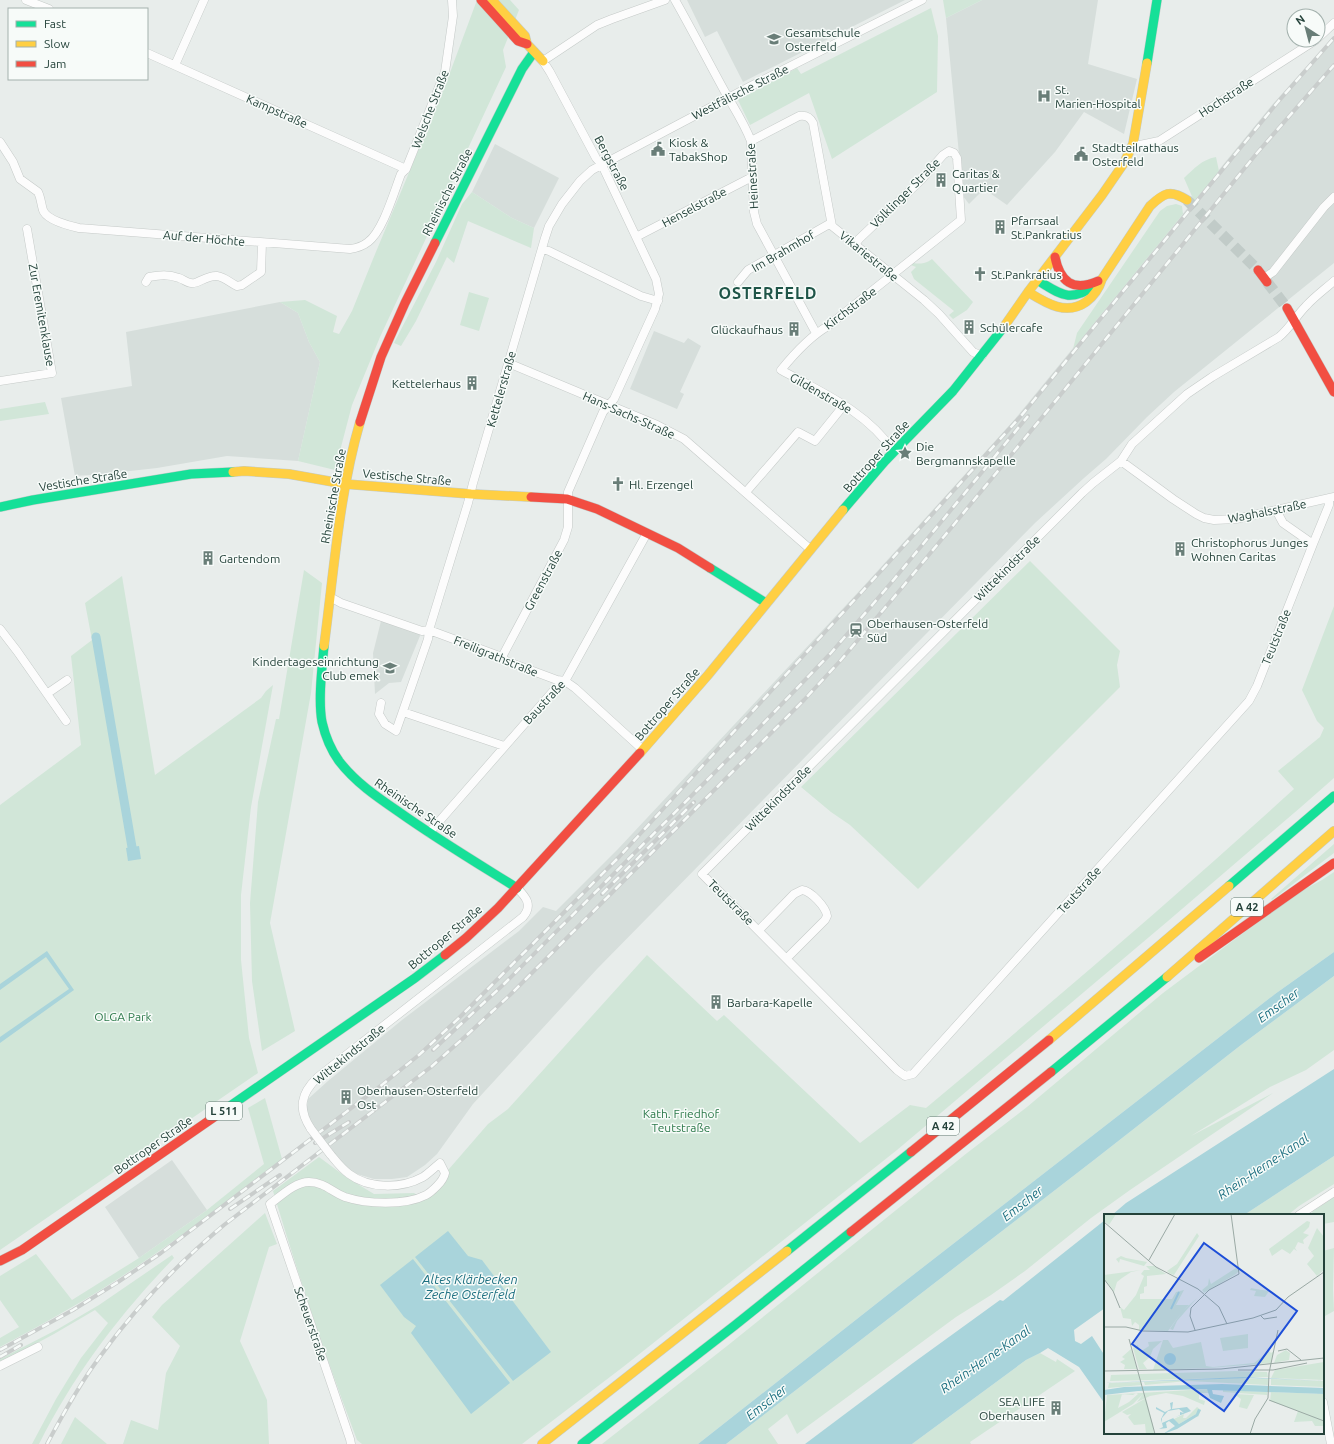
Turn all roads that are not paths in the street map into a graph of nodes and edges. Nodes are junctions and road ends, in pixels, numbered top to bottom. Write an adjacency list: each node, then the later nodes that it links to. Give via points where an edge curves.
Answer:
1 (26, 0): 10 (street)
2 (204, 0): 18 (street)
3 (452, 0): 25 (street, Welsche Straße, via 453,16 445,72)
4 (481, 0): 13 (main road, Bergstraße, via 518,41)
5 (492, 0): 13 (main road, Bergstraße, via 525,36)
6 (665, 0): 17 (street, via 597,25)
7 (675, 0): 19 (street, Heinestraße)
8 (922, 0): 19 (street, Westfälische Straße)
9 (1157, 0): 22 (main road, Bottroper Straße / L 511)
10 (46, 8)
11 (1334, 23): 12 (street, Hochstraße)
12 (1326, 31)
13 (527, 44): 15 (main road, Bergstraße)
14 (1303, 48): 22 (street, Hochstraße, via 1159,141)
15 (534, 52): 17 (main road, Bergstraße); 59 (main road, Rheinische Straße, via 505,102 388,340 365,405)
16 (148, 53): 18 (street, Kampstraße)
17 (542, 61): 24 (street, Bergstraße)
18 (175, 65): 25 (street, Kampstraße)
19 (728, 98): 20 (street, Heinestraße, via 744,122); 24 (street, Westfälische Straße)
20 (751, 141): 26 (street, Heinestraße); 29 (street, Vikariestraße, via 799,116 810,119 813,123)
21 (0, 142): 32 (street, Auf der Höchte, via 20,179 38,192 44,213 58,222 79,228)
22 (1133, 144): 36 (main road, Bottroper Straße / L 511, via 1113,180)
23 (957, 158): 33 (street, Völklinger Straße, via 952,151 946,152); 38 (street, Kirchstraße, via 961,220)
24 (602, 166): 31 (street, Bergstraße); 34 (street, Kettelerstraße, via 592,170 580,181 562,204 549,226)
25 (406, 169): 32 (street, Auf der Höchte, via 380,228 359,248)
26 (752, 177): 31 (street, Henselstraße); 35 (street, Heinestraße, via 755,220)
27 (1334, 196): 41 (street)
28 (1187, 200): 39 (main road, via 1174,193 1156,200)
29 (831, 223): 33 (street, Vikariestraße); 35 (street, Im Brahmhof)
30 (27, 229): 53 (street, Zur Eremitenklause, via 52,373)
31 (636, 237): 46 (street, Bergstraße, via 656,279)
32 (262, 243): 43 (street, via 261,272 242,285 237,286 217,276 209,276 191,284 164,274 148,277)
33 (855, 245): 38 (street, Vikariestraße)
34 (542, 249): 46 (street, via 641,296); 51 (street, Kettelerstraße)
35 (773, 256): 44 (street, Im Brahmhof, via 748,270); 49 (street, Heinestraße)
36 (1055, 257): 39 (main road, via 1059,272 1066,281 1080,286); 40 (main road, Bottroper Straße / L 511)
37 (1258, 270): 41 (main road)
38 (892, 275): 49 (street, Kirchstraße, via 828,326); 50 (street, Vikariestraße, via 939,314 973,352)
39 (1102, 279): 40 (main road, via 1088,292 1071,297 1061,295); 45 (main road, via 1093,296 1085,303 1070,309 1056,308)
40 (1037, 280): 45 (main road, Bottroper Straße / L 511)
41 (1266, 280)
42 (1334, 281): 48 (street, Wittekindstraße)
43 (146, 282)
44 (738, 282)
45 (1028, 292): 50 (main road, Bottroper Straße / L 511)
46 (658, 301): 55 (street)
47 (1287, 308): 48 (main road)
48 (1294, 319): 54 (main road); 58 (street, Wittekindstraße, via 1291,326 1279,337 1187,394 1132,444)
49 (816, 332): 52 (street, Kirchstraße)
50 (982, 356): 57 (main road, Bottroper Straße / L 511, via 953,391)
51 (508, 363): 55 (street, Hans-Sachs-Straße); 61 (street, Kettelerstraße)
52 (781, 370): 56 (street, Gildenstraße)
53 (0, 381)
54 (1334, 392)
55 (609, 405): 60 (street, Hans-Sachs-Straße, via 686,441); 63 (street, via 594,432)
56 (844, 405): 57 (street, Gildenstraße, via 851,408 880,434); 60 (street, via 815,441 798,432)
57 (894, 452): 68 (main road, Bottroper Straße / L 511)
58 (1120, 461): 65 (street, Waghalsstraße, via 1204,518 1230,520); 86 (street, Wittekindstraße, via 1093,482)
59 (345, 484): 61 (main road, Vestische Straße); 64 (main road, Vestische Straße, via 273,472 208,472); 69 (main road, Rheinische Straße)
60 (746, 492): 68 (street, Hans-Sachs-Straße)
61 (471, 494): 63 (main road, Vestische Straße); 72 (street, Kettelerstraße)
62 (1331, 498): 65 (street, Waghalsstraße); 67 (street, Teutstraße)
63 (567, 499): 66 (main road, Vestische Straße); 73 (street, Greenstraße, via 568,527 564,540)
64 (0, 507)
65 (1276, 510): 67 (street, via 1283,523)
66 (647, 533): 70 (main road, Vestische Straße, via 687,553); 75 (street, Baustraße)
67 (1313, 544): 89 (street, Teutstraße, via 1257,686 1246,705 913,1074 905,1076 897,1070)
68 (810, 549): 70 (main road, Bottroper Straße / L 511)
69 (330, 597): 72 (street, Freiligrathstraße, via 422,631); 84 (main road, Rheinische Straße, via 320,702 322,722 328,741 339,761 360,783)
70 (766, 603): 81 (main road, Bottroper Straße / L 511)
71 (0, 629): 76 (street)
72 (429, 630): 73 (street, Freiligrathstraße); 78 (street, Kettelerstraße)
73 (502, 657): 75 (street, Freiligrathstraße, via 506,661)
74 (67, 680): 76 (street)
75 (565, 681): 80 (street, Baustraße); 81 (street, Freiligrathstraße)
76 (48, 693): 79 (street)
77 (381, 703): 78 (street, Kettelerstraße, via 379,714 385,724 396,731)
78 (403, 712): 80 (street)
79 (66, 720)
80 (504, 746): 84 (street, Baustraße)
81 (643, 750): 87 (main road, Bottroper Straße / L 511)
82 (1334, 796): 99 (main road, A 42, via 1006,1074 726,1300)
83 (1334, 831): 90 (main road, A 42)
84 (429, 833): 87 (main road, Rheinische Straße)
85 (1334, 862): 90 (main road, via 1204,956)
86 (702, 874): 88 (street, Teutstraße)
87 (517, 888): 92 (street, Wittekindstraße, bridge, via 524,895 528,905 523,917 318,1077 304,1094 302,1106 306,1122 340,1166 355,1178 367,1184 382,1186 408,1183 423,1176 440,1163 445,1173 443,1178 432,1191 419,1198 388,1203 363,1202 339,1194 321,1184 307,1182 298,1184); 94 (main road, Bottroper Straße / L 511, via 482,923 415,978 22,1250)
88 (759, 930): 89 (street, Teutstraße); 89 (street, Teutstraße, via 794,894 802,890 808,892 824,908 827,916 825,920)
89 (786, 958)
90 (1180, 966): 100 (main road, A 42, via 1007,1108)
91 (1334, 1192): 93 (street)
92 (270, 1204): 98 (street, Scheuerstraße)
93 (1301, 1214)
94 (0, 1261)
95 (38, 1347): 96 (street)
96 (0, 1366)
97 (1324, 1407): 101 (street)
98 (351, 1444)
99 (542, 1444)
100 (582, 1444)
101 (1331, 1444)

